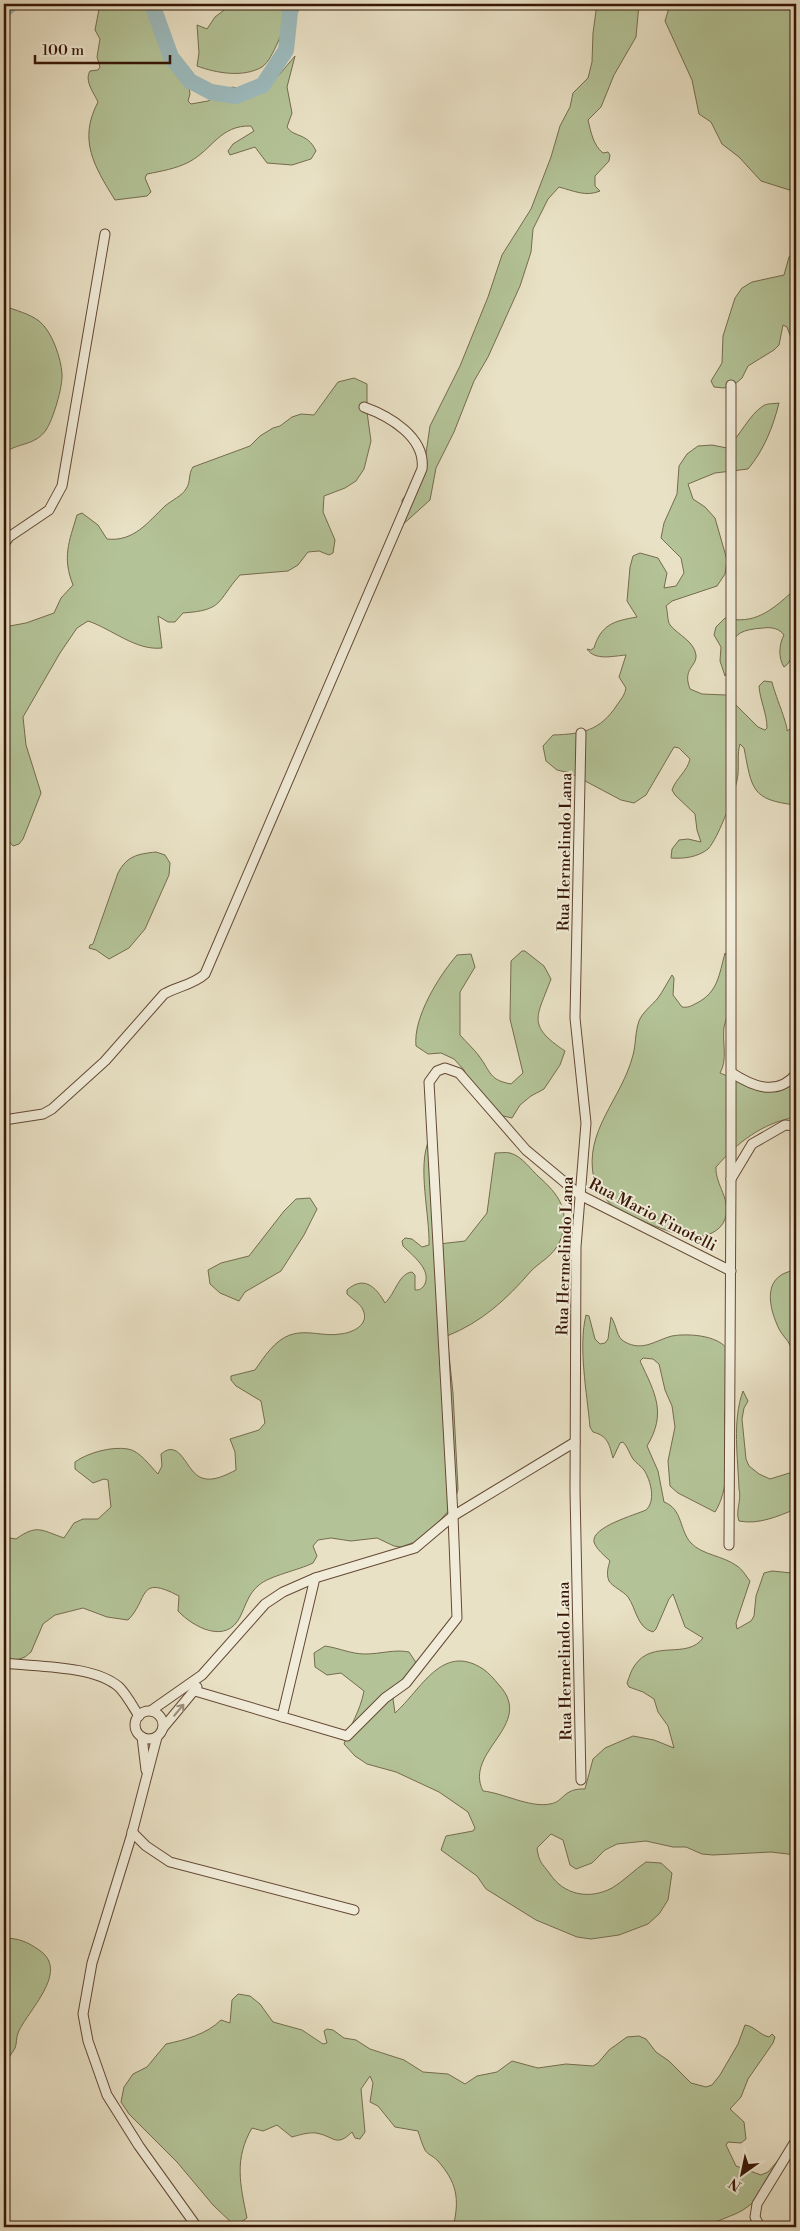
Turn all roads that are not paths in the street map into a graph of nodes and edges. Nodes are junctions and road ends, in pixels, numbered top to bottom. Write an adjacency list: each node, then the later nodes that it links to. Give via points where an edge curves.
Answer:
1 (105, 234): 4 (street, via 62,486 49,510 9,537)
2 (731, 385): 6 (street)
3 (364, 407): 8 (street, via 390,418 418,445 423,458 422,469 205,974 197,982 164,994 105,1061 52,1109 43,1114)
4 (4, 544)
5 (581, 733): 11 (street, Rua Hermelindo Lana, via 575,1018 586,1123)
6 (732, 1073): 7 (street, via 749,1084 772,1089); 10 (street)
7 (796, 1074)
8 (4, 1120)
9 (796, 1126): 10 (street, via 785,1125 752,1144)
10 (731, 1179): 12 (street)
11 (580, 1195): 12 (street, Rua Mario Finotelli); 13 (street, Rua Hermelindo Lana, via 576,1247); 14 (street, Rua Mario Finotelli, via 526,1150 459,1072 445,1068 433,1075 429,1082)
12 (731, 1271): 15 (street)
13 (575, 1442): 14 (street); 28 (street, Rua Hermelindo Lana)
14 (453, 1516): 16 (street, via 415,1548); 23 (street, via 457,1618 406,1683 385,1698 347,1736)
15 (729, 1546)
16 (314, 1578): 18 (street, via 264,1604); 23 (street)
17 (4, 1663): 20 (street, via 89,1672 113,1682)
18 (202, 1675): 19 (street); 21 (street)
19 (195, 1691): 23 (street); 24 (street, one-way to 19)
20 (126, 1696): 21 (street); 22 (street)
21 (151, 1710): 22 (street); 24 (street, via 162,1719)
22 (138, 1716): 25 (street, via 136,1727)
23 (282, 1716)
24 (163, 1728): 26 (street)
25 (142, 1737): 26 (street); 27 (street)
26 (157, 1737): 27 (street)
27 (147, 1775): 29 (street)
28 (581, 1780)
29 (132, 1832): 30 (street, via 170,1862); 32 (street, via 92,1964 84,2014 88,2041 107,2095)
30 (354, 1910)
31 (796, 2140): 33 (street, via 757,2204 755,2217)
32 (196, 2227)
33 (760, 2227)

